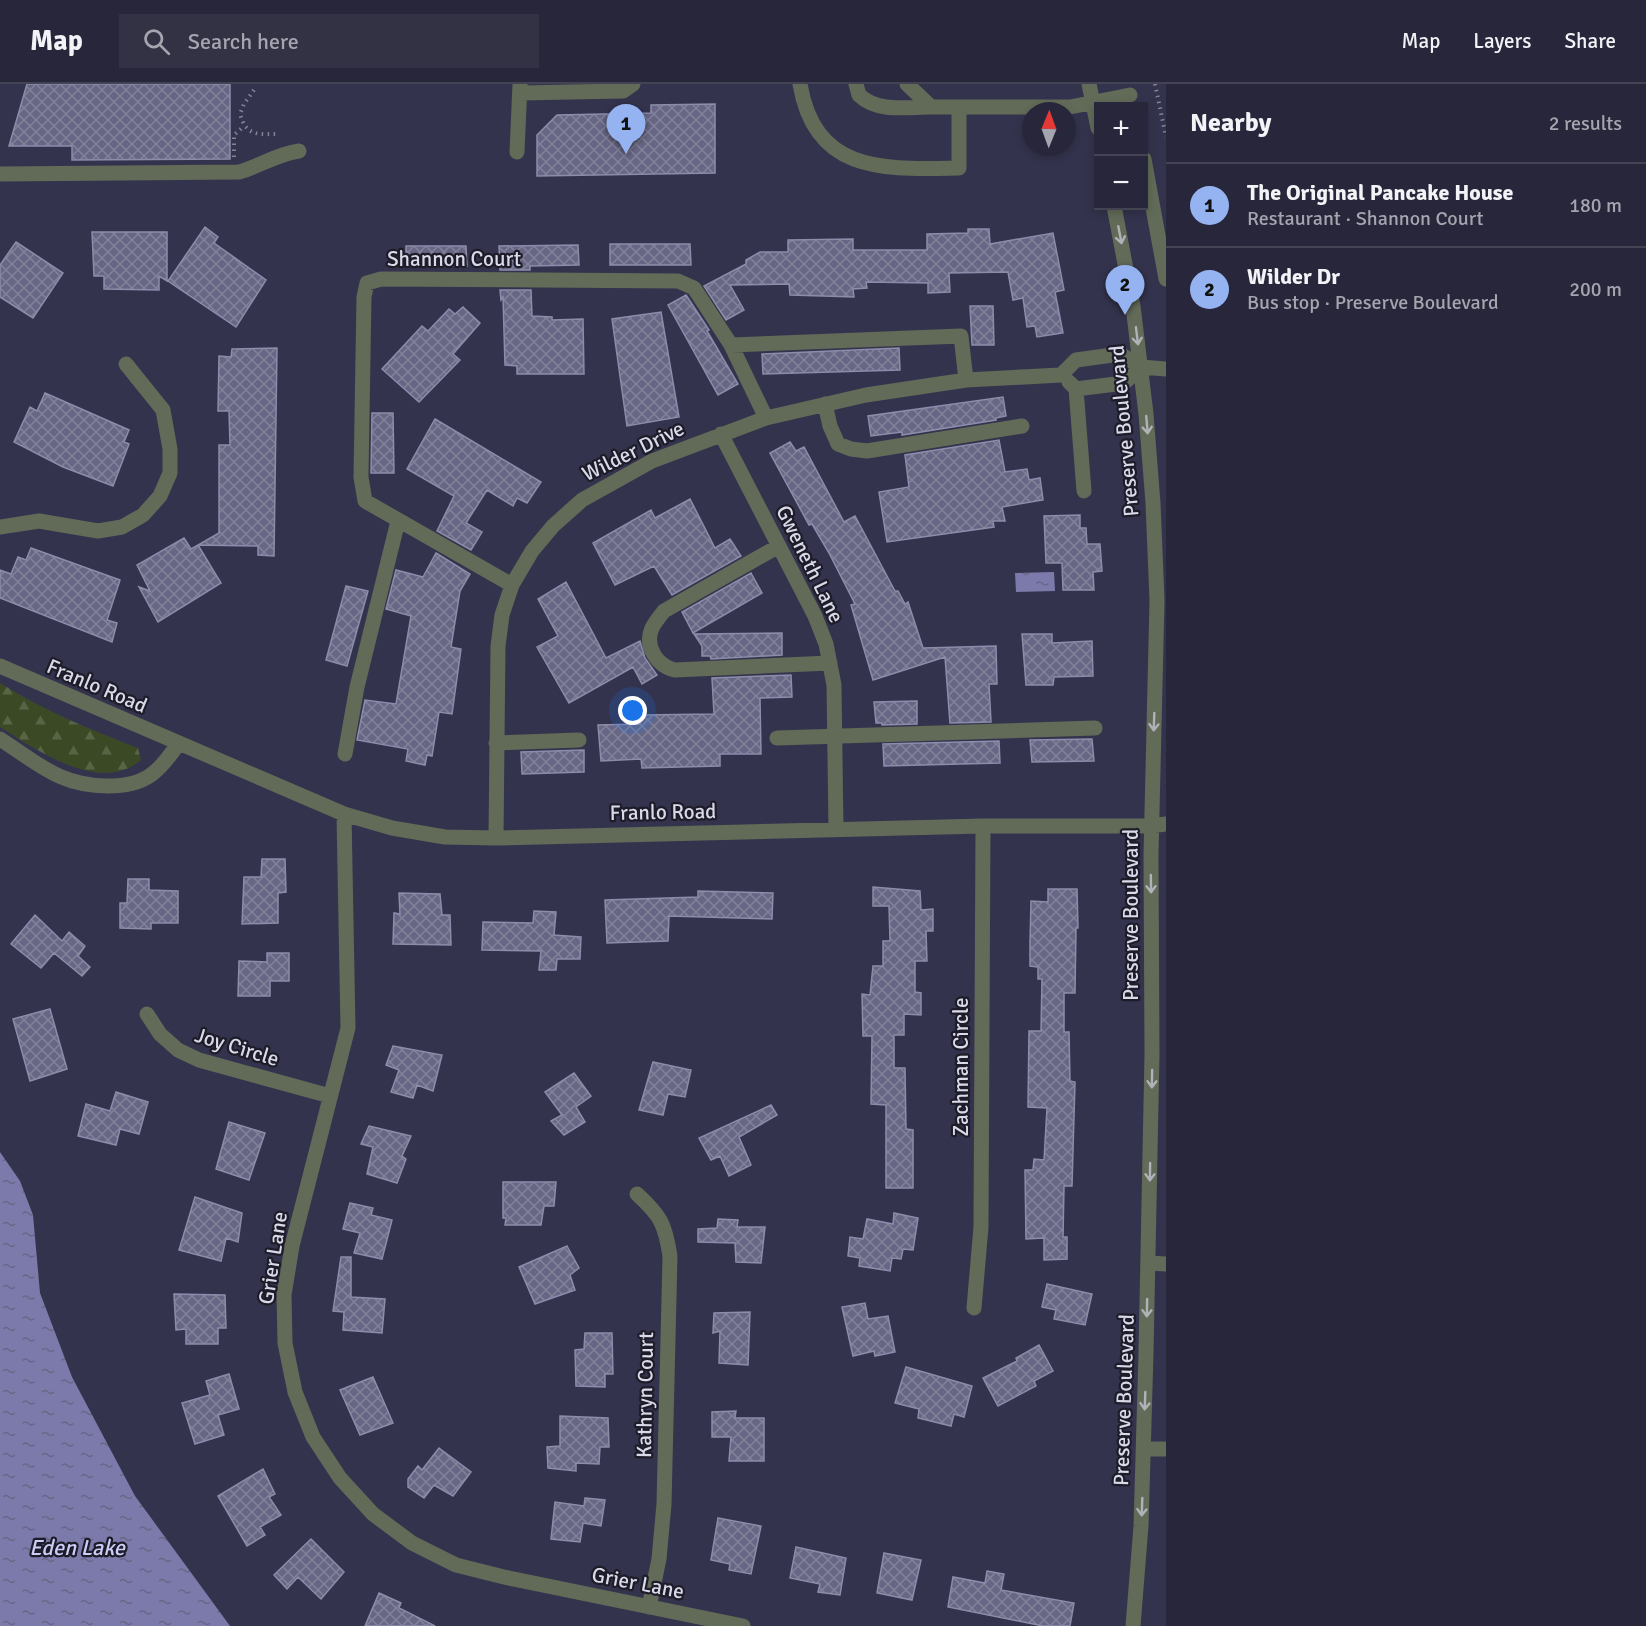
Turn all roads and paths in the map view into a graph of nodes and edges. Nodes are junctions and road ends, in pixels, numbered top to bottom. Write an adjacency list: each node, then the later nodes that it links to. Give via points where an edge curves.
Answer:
1 (633, 84): 7 (street, via 622,91)
2 (800, 84): 13 (street, via 810,118 822,135 836,150 872,166 959,168)
3 (856, 84): 11 (street, via 860,95 875,106)
4 (907, 84): 11 (street)
5 (1089, 84): 10 (street)
6 (1155, 84): 16 (path)
7 (520, 89): 18 (street)
8 (254, 90): 14 (path, via 240,114)
9 (1130, 95): 10 (street)
10 (1093, 102): 12 (street); 13 (street, via 1070,107)
11 (931, 107): 13 (street)
12 (1094, 107)
13 (958, 108)
14 (244, 126): 15 (path, via 251,133); 19 (path, via 234,135)
15 (279, 134)
16 (1166, 136)
17 (299, 151): 20 (street, via 284,153 239,172)
18 (517, 152)
19 (234, 160)
20 (0, 174)
21 (1148, 185): 23 (street)
22 (1115, 210): 26 (street, Preserve Boulevard, one-way to 26)
23 (1166, 279)
24 (731, 345): 29 (street, via 961,336); 32 (street, Shannon Court); 36 (street, Shannon Court, via 694,288 678,281 381,279 367,283 361,477 365,501)
25 (126, 364): 37 (street, via 163,410 170,474 160,496 143,515 114,528 98,531 39,521)
26 (1141, 367): 27 (street); 28 (street, via 1120,354 1076,360); 30 (street, via 1124,383); 51 (street, Preserve Boulevard, one-way to 51, via 1152,483 1157,600)
27 (1166, 369)
28 (1061, 375): 29 (street, Wilder Drive); 30 (street)
29 (966, 380): 31 (street, Wilder Drive)
30 (1076, 389): 35 (street)
31 (825, 404): 32 (street, Wilder Drive); 33 (street, via 838,444 867,451)
32 (766, 418): 34 (street, Wilder Drive)
33 (1022, 426)
34 (721, 434): 38 (street, Gweneth Lane); 39 (street, Wilder Drive, via 652,461 582,500 532,551)
35 (1084, 491)
36 (398, 521): 39 (street, Shannon Court); 49 (street, via 357,687)
37 (0, 527)
38 (779, 546): 40 (street, Gweneth Lane, via 815,616); 40 (street, via 664,611 652,628 652,651 666,668 675,670)
39 (512, 585): 48 (street, Wilder Drive, via 502,615 498,646)
40 (830, 663): 43 (street, Gweneth Lane)
41 (0, 666): 47 (street, Franlo Road)
42 (1095, 728): 43 (street)
43 (834, 735): 44 (street); 53 (street, Gweneth Lane)
44 (777, 738)
45 (0, 739): 47 (street, via 56,776 89,786 128,786 140,782 164,765)
46 (579, 740): 48 (street)
47 (179, 743): 50 (street, Franlo Road)
48 (496, 743): 54 (street, Wilder Drive)
49 (345, 754)
50 (344, 814): 54 (street, Franlo Road, via 445,837); 56 (street, Grier Lane, via 348,1028)
51 (1158, 825): 52 (street, Franlo Road); 58 (street, Preserve Boulevard, one-way to 58)
52 (983, 826): 53 (street, Franlo Road); 60 (street, Zachman Circle, via 981,1227)
53 (836, 829): 54 (street, Franlo Road)
54 (496, 838)
55 (147, 1014): 56 (street, Joy Circle, via 160,1034 178,1050 199,1060)
56 (330, 1095): 63 (street, Grier Lane, via 292,1246 284,1295 285,1343 295,1392 313,1437 340,1478 373,1514 412,1543 456,1565)
57 (638, 1194): 63 (street, Kathryn Court, via 656,1211 667,1232 670,1256 664,1504)
58 (1148, 1263): 59 (street); 61 (street, Preserve Boulevard, one-way to 61)
59 (1166, 1264)
60 (974, 1308)
61 (1144, 1449): 62 (street); 65 (street, Preserve Boulevard, one-way to 65)
62 (1166, 1449)
63 (649, 1607): 64 (street, Grier Lane)
64 (743, 1626)
65 (1133, 1626)

